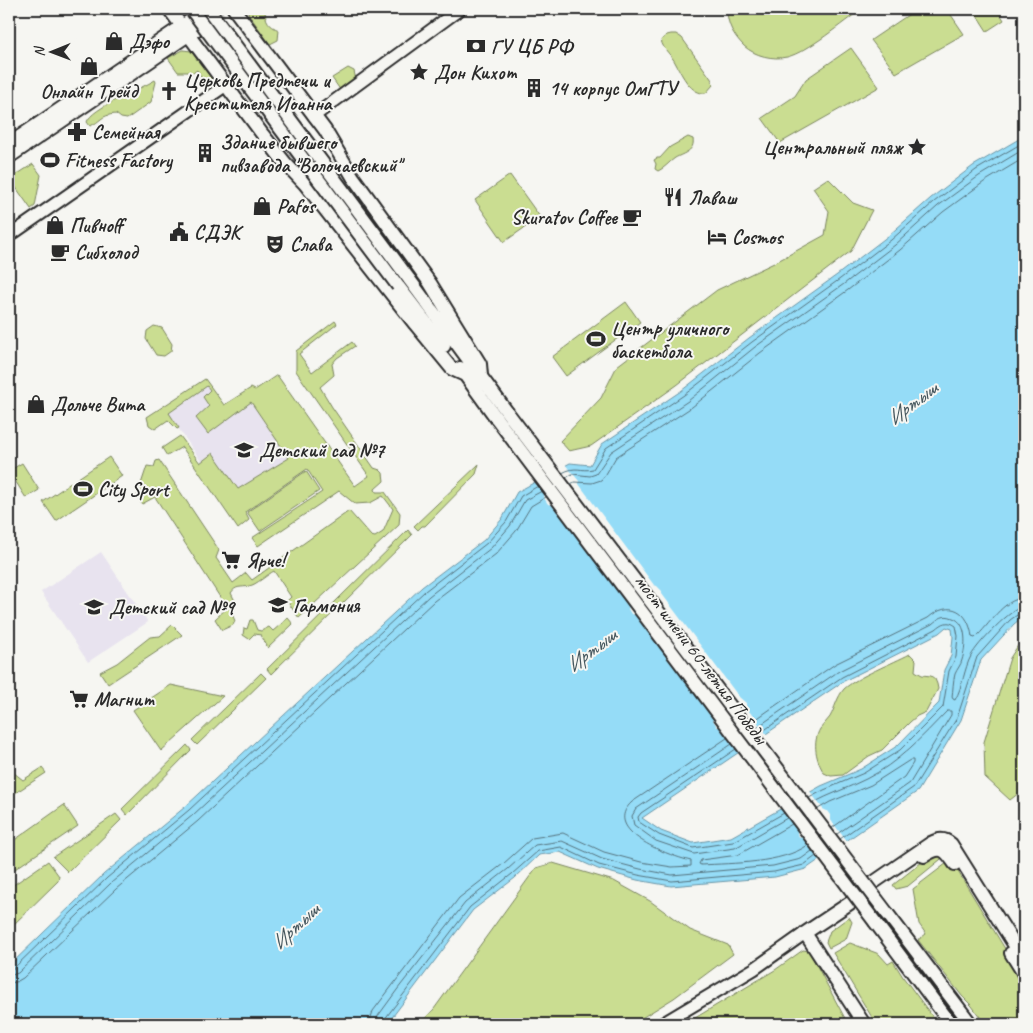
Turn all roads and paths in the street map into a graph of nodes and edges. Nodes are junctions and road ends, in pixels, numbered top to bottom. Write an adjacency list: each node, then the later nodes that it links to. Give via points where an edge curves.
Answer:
1 (169, 9): 5 (main road)
2 (208, 9): 16 (main road, bridge)
3 (460, 9): 7 (street)
4 (227, 10): 7 (main road)
5 (190, 24): 6 (main road); 8 (main road); 10 (main road); 15 (main road, bridge)
6 (226, 85): 12 (main road); 14 (street)
7 (314, 116): 9 (main road)
8 (9, 144)
9 (335, 146): 11 (main road); 16 (main road, via 374,207 430,283 480,364)
10 (9, 157)
11 (340, 171)
12 (305, 184): 13 (main road); 15 (main road, via 452,369)
13 (320, 190)
14 (9, 236)
15 (465, 375): 17 (main road)
16 (481, 375): 17 (main road)
17 (502, 415): 25 (main road, мост имени 60-летия Победы, bridge); 26 (main road, мост имени 60-летия Победы, bridge)
18 (882, 884): 21 (main road, via 932,850 945,851)
19 (808, 931): 20 (main road, via 941,839 947,840 955,850); 22 (street, via 754,969); 23 (main road); 24 (main road)
20 (1024, 960)
21 (1024, 974)
22 (662, 1024)
23 (864, 1024)
24 (872, 1024)
25 (951, 1024)
26 (971, 1024)

